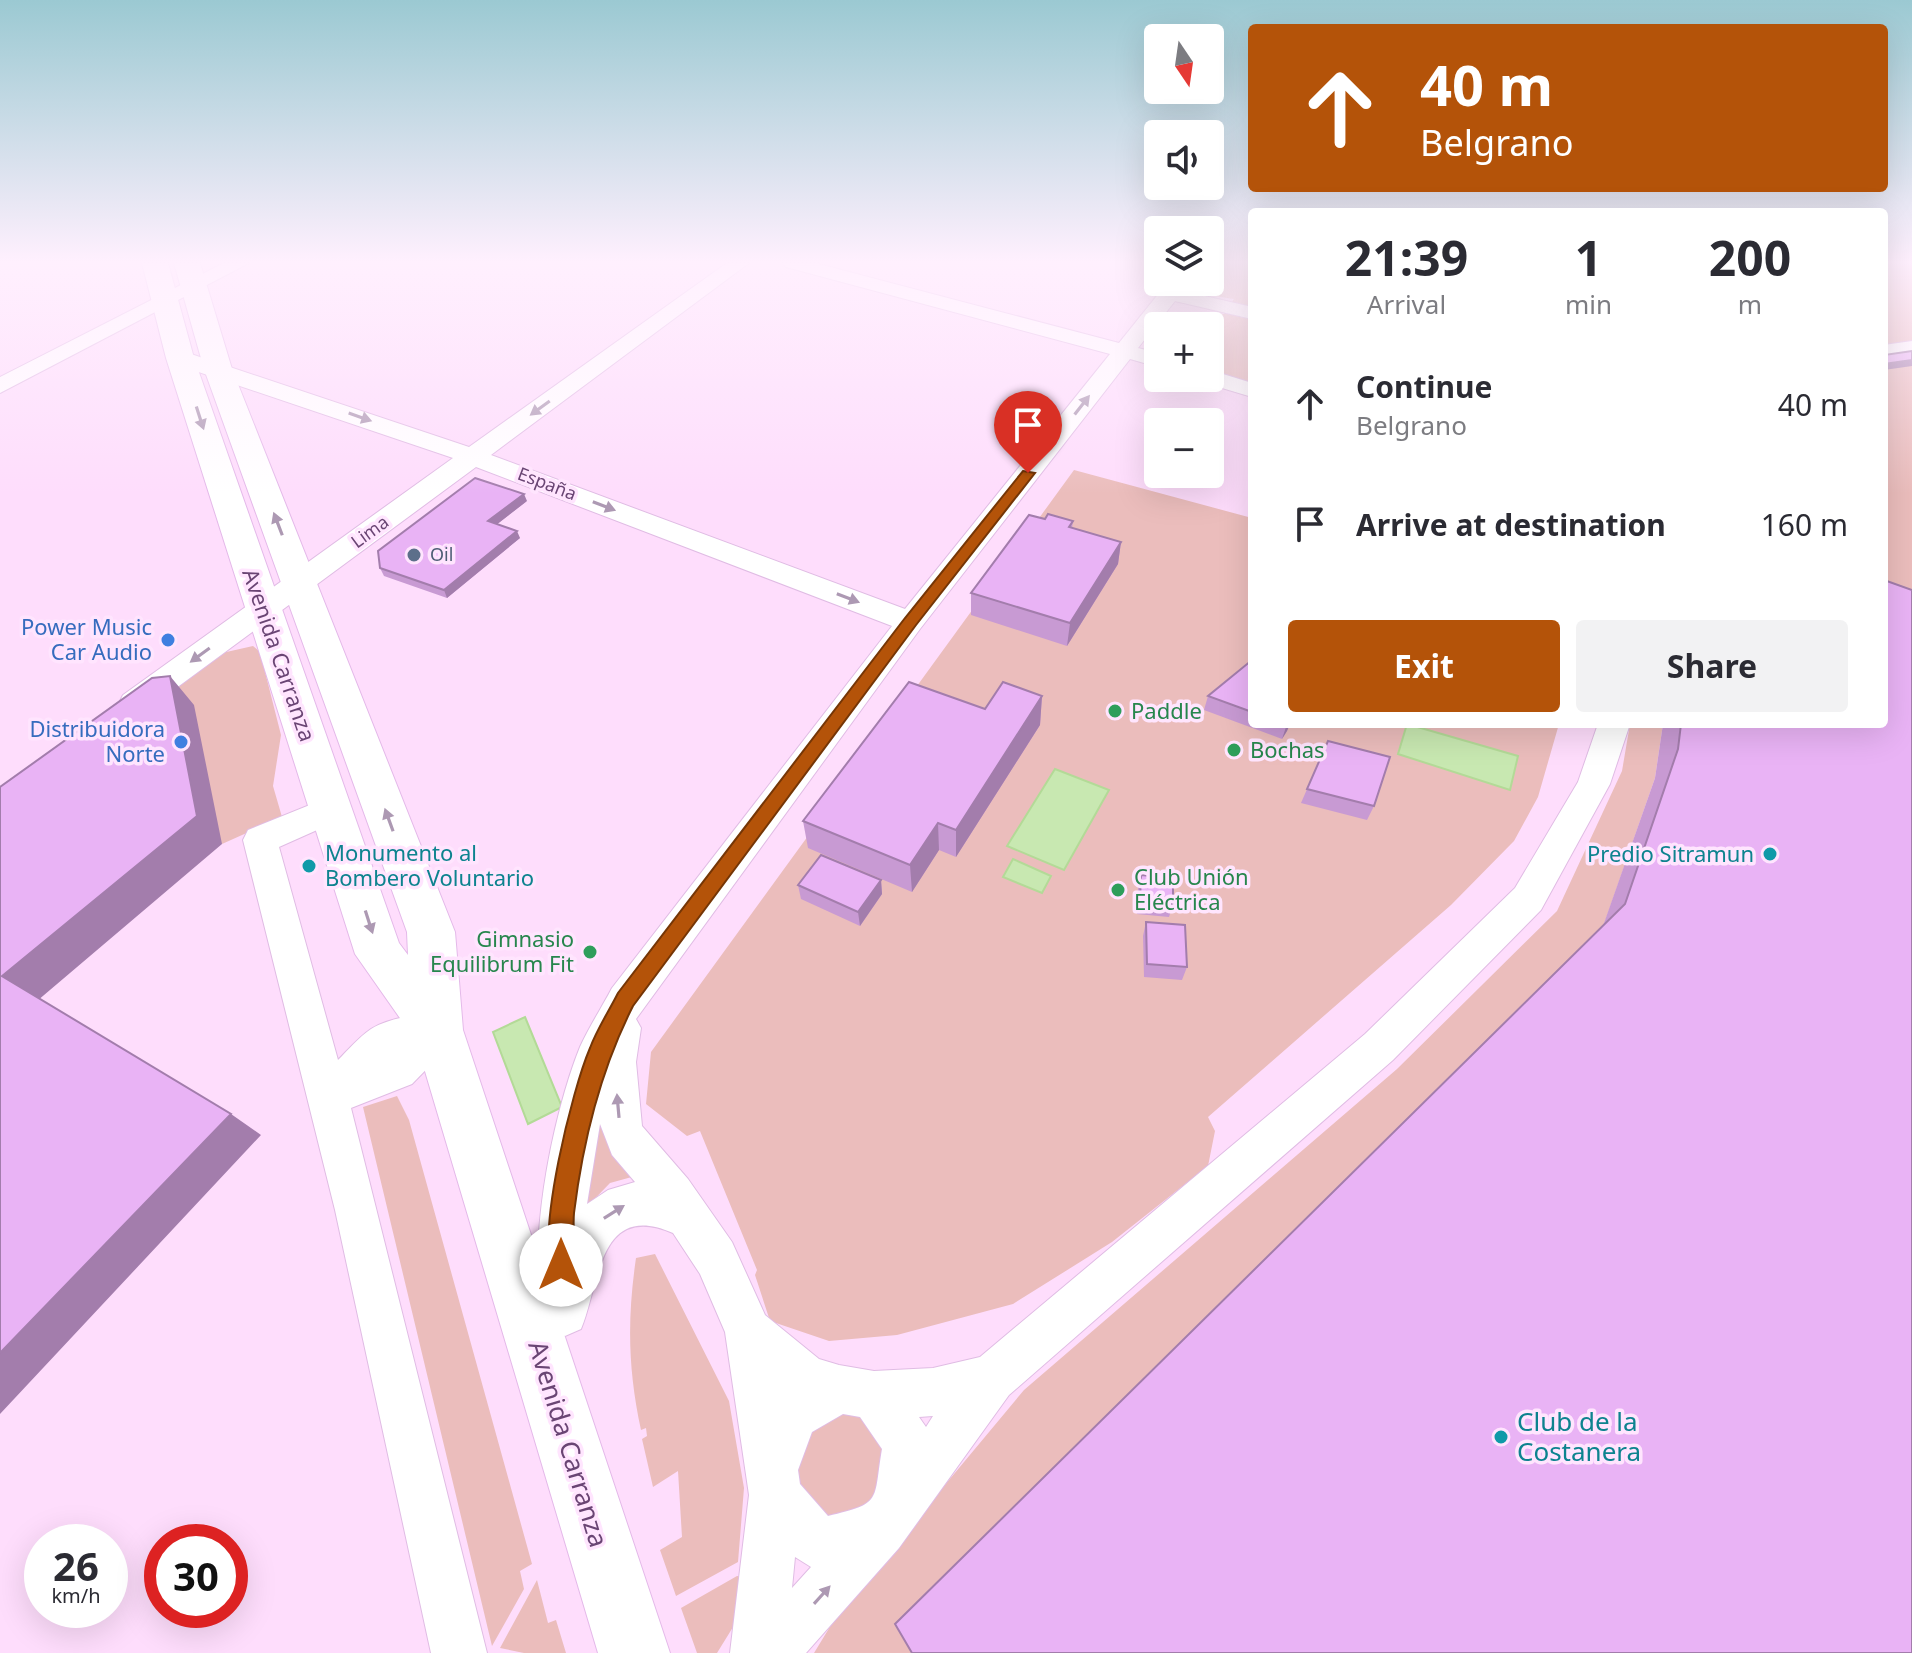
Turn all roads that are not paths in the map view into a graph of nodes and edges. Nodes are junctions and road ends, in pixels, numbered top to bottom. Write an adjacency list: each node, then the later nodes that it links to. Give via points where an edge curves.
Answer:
1 (81, 340): 14 (street)
2 (180, 340): 11 (main road, Avenida Carranza)
3 (206, 340): 12 (main road, Avenida Carranza)
4 (633, 340): 18 (street, Lima, one-way to 18)
5 (1088, 340): 8 (street)
6 (1134, 340): 8 (street)
7 (1912, 348): 9 (street)
8 (1126, 350): 10 (street); 21 (street, one-way to 8)
9 (1888, 351)
10 (1144, 356)
11 (180, 358): 12 (street, España); 20 (main road, Avenida Carranza, one-way to 20)
12 (218, 369): 16 (street, España); 17 (main road, Avenida Carranza)
13 (1224, 381): 15 (street)
14 (0, 386)
15 (1248, 389)
16 (308, 399): 17 (street, via 259,405 243,421); 18 (street, España, one-way to 18)
17 (243, 435): 19 (main road, Avenida Carranza, one-way to 17)
18 (473, 457): 19 (street, Lima); 21 (street, España, one-way to 21)
19 (300, 582): 20 (street, Lima); 26 (main road, Avenida Carranza, one-way to 19, via 431,932)
20 (263, 610): 22 (street, Lima, one-way to 22); 24 (main road, Avenida Carranza)
21 (910, 622): 25 (street)
22 (113, 718)
23 (1613, 728): 31 (street, via 1594,784 1528,899 1379,1047)
24 (332, 809): 26 (main road, Avenida Carranza, one-way to 26, via 379,954); 27 (street, via 260,840)
25 (626, 1000): 28 (street, one-way to 25, via 621,1128 616,1062); 29 (street, via 599,1050 584,1098 559,1241)
26 (438, 1030): 27 (street, via 398,1071); 33 (main road, Avenida Carranza)
27 (327, 1097): 36 (street)
28 (688, 1217): 29 (street, one-way to 28, via 576,1263 591,1230 608,1213 642,1202); 30 (street, via 716,1258)
29 (565, 1313): 33 (street)
30 (748, 1332): 32 (street, via 806,1380); 34 (street)
31 (992, 1378): 32 (street, via 933,1392); 35 (street)
32 (857, 1392): 34 (street, via 794,1415); 35 (street, via 908,1443)
33 (560, 1414): 37 (main road, Avenida Carranza)
34 (774, 1482): 35 (street, via 818,1544); 38 (street)
35 (889, 1519): 39 (street, one-way to 35)
36 (456, 1650)
37 (634, 1653)
38 (758, 1653)
39 (769, 1653)

